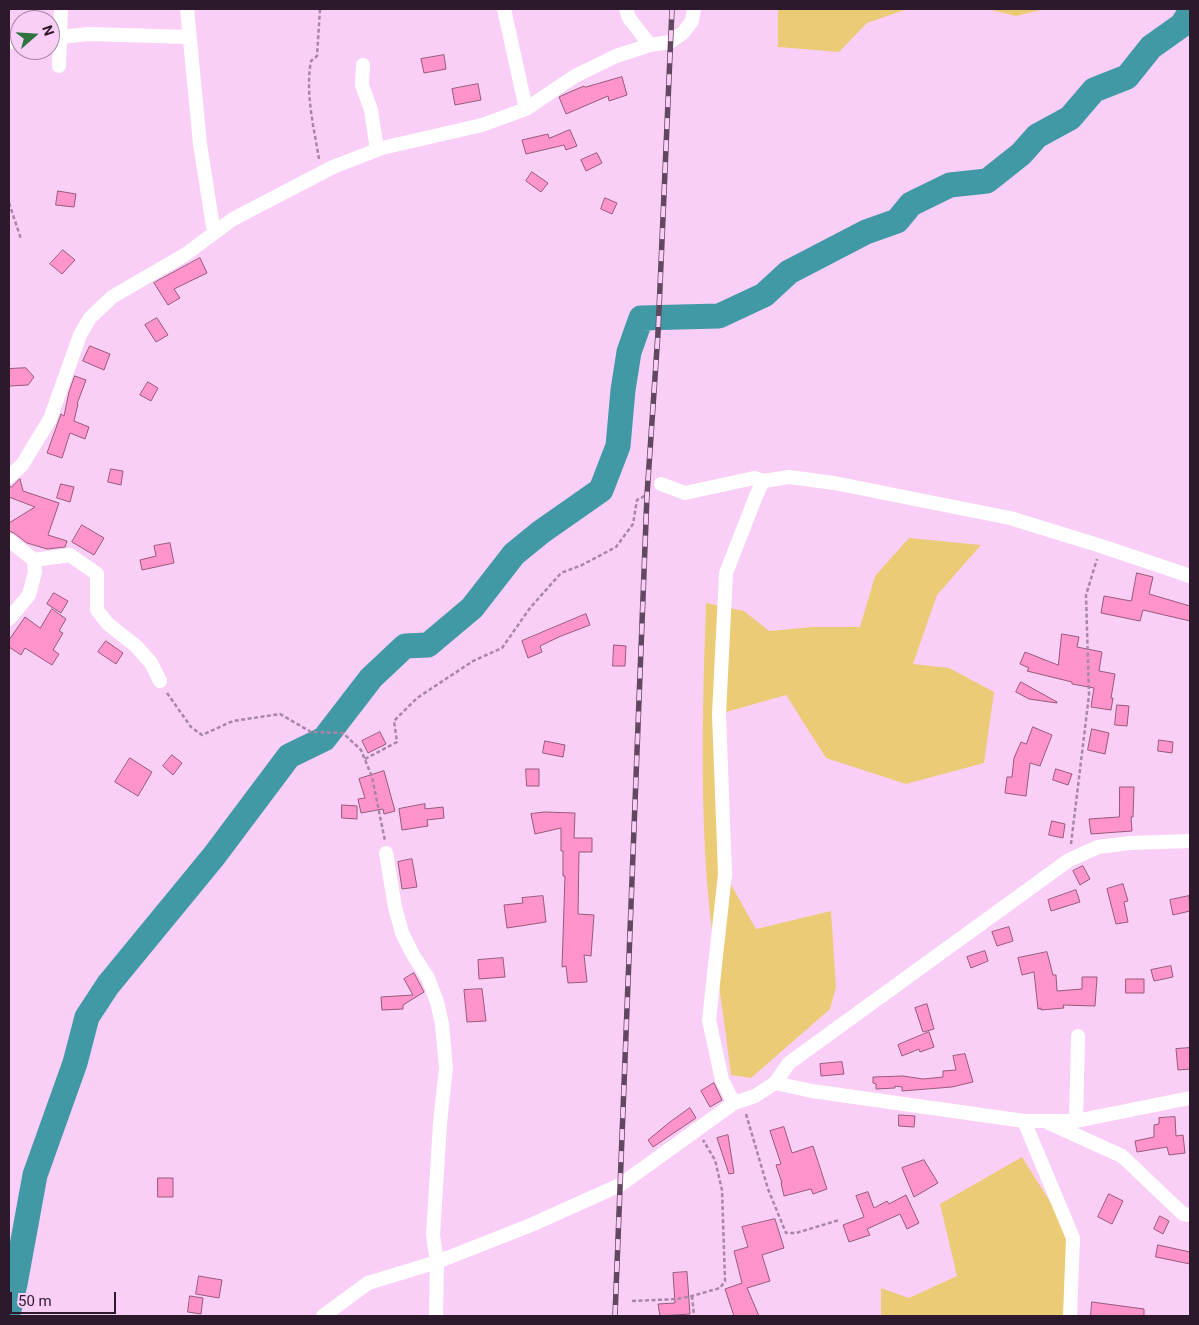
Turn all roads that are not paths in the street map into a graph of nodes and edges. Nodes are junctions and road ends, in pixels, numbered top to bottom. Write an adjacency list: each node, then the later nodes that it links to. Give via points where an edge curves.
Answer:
1 (186, 9): 6 (street)
2 (504, 9): 11 (street)
3 (626, 9): 7 (street)
4 (694, 9): 7 (street, via 692,21 683,33 670,42)
5 (60, 37): 6 (street, via 89,34)
6 (189, 37): 13 (street, via 200,144)
7 (650, 45): 11 (street, via 616,56 575,76)
8 (57, 60): 10 (street)
9 (363, 64): 12 (street, via 362,85 371,110)
10 (58, 66)
11 (526, 109): 12 (street, via 482,125)
12 (377, 150): 13 (street, via 322,173 233,219)
13 (214, 233): 14 (street, via 186,254 112,297 90,318 80,335 50,419 22,465)
14 (9, 477)
15 (763, 482): 16 (street, via 754,478 685,494); 19 (street, via 789,477 834,483 1010,518); 27 (street, via 726,573 720,704 725,874 709,1020 722,1080)
16 (661, 484)
17 (9, 540): 18 (street)
18 (34, 560): 20 (street, via 35,572 29,595); 21 (street, via 70,555 97,574 97,610 108,624 136,646 151,663)
19 (1190, 576)
20 (9, 620)
21 (160, 681)
22 (1190, 841): 25 (street, via 1130,843 1098,848 1069,860 789,1063)
23 (386, 852): 32 (street, via 402,933 428,978 438,1002 442,1024 446,1068 433,1235)
24 (1078, 1036): 30 (street)
25 (775, 1083): 27 (street); 28 (street)
26 (1190, 1098): 30 (street)
27 (738, 1102): 32 (street, via 620,1185)
28 (1024, 1120): 29 (street); 35 (street, via 1073,1238)
29 (1045, 1121): 30 (street); 31 (street, via 1122,1156 1183,1214)
30 (1076, 1121)
31 (1190, 1215)
32 (437, 1262): 33 (street, via 368,1283); 34 (street)
33 (323, 1316)
34 (436, 1316)
35 (1070, 1316)

